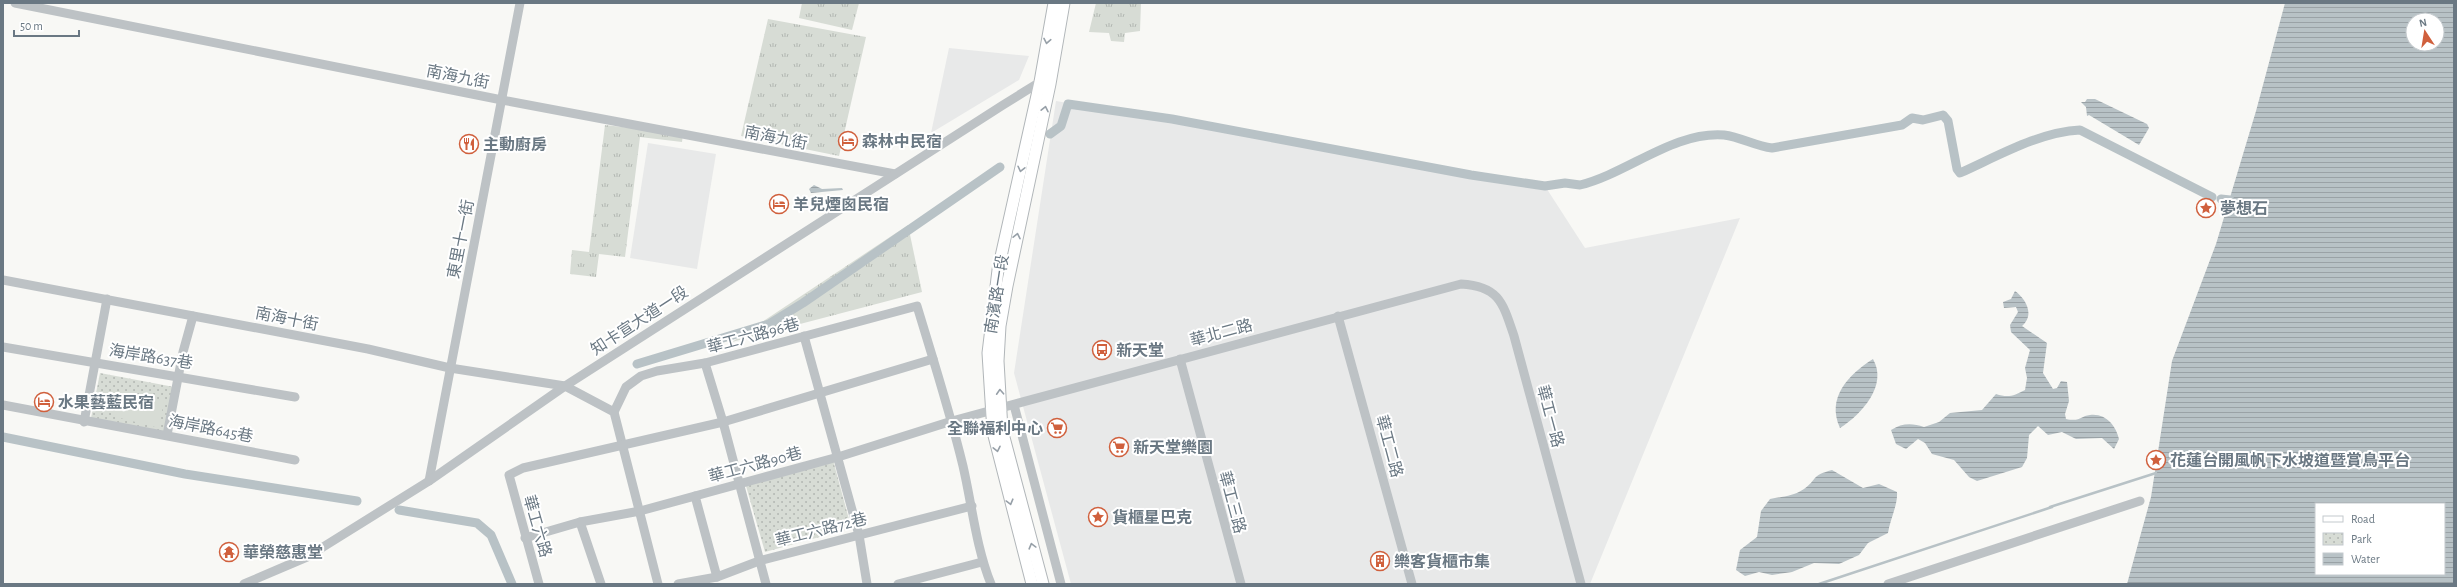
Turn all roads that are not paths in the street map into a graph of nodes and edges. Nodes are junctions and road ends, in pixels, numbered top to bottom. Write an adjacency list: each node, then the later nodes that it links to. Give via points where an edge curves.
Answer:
1 (15, 3): 6 (street, 南海九街)
2 (520, 3): 6 (street, 東里十一街)
3 (1054, 3): 5 (main road, 南濱路一段, one-way to 5)
4 (1064, 3): 5 (main road, 南濱路一段)
5 (1045, 83): 7 (street, 知卡宣大道一段); 26 (main road, 南濱路一段, via 998,270 988,353)
6 (502, 100): 7 (street, 南海九街); 19 (street, 東里十一街)
7 (895, 174): 21 (street, 知卡宣大道一段)
8 (3, 280): 10 (street, 南海十街)
9 (1461, 284): 12 (street, 華北二路); 61 (street, 華工一路, via 1477,285 1492,292 1500,299 1506,312)
10 (108, 299): 11 (street, 南海十街); 17 (street)
11 (193, 316): 19 (street, 南海十街); 20 (street)
12 (1338, 316): 16 (street, 華北二路); 60 (street, 華工二路)
13 (804, 336): 15 (street, 華工六路96巷, via 917,306); 18 (street, 華工六路96巷); 22 (street)
14 (3, 347): 17 (street, 海岸路637巷)
15 (933, 358): 22 (street); 28 (street)
16 (1180, 359): 25 (street, 華北二路); 59 (street, 華工三路)
17 (96, 363): 20 (street, 海岸路637巷); 29 (street)
18 (705, 364): 27 (street, 華工六路96巷, via 641,376 626,387); 30 (street)
19 (450, 368): 21 (street, 南海十街); 35 (street, 東里十一街)
20 (179, 376): 23 (street, 海岸路637巷); 31 (street)
21 (565, 386): 27 (street, 南海十街); 35 (street, 知卡宣大道一段)
22 (820, 394): 30 (street); 33 (street)
23 (295, 397)
24 (3, 405): 29 (street, 海岸路645巷)
25 (1014, 405): 26 (street, 華北二路); 58 (street)
26 (995, 409): 28 (street, 華工六路90巷); 56 (main road, 南濱路一段, one-way to 56, via 1000,465); 57 (main road, 南濱路一段, one-way to 26)
27 (614, 412): 32 (street)
28 (952, 421): 33 (street, 華工六路90巷); 39 (street)
29 (84, 422): 31 (street, 海岸路645巷)
30 (723, 422): 32 (street); 36 (street)
31 (167, 435): 34 (street, 海岸路645巷)
32 (621, 446): 40 (street); 43 (street, 華工六路, via 523,468 509,475)
33 (838, 457): 36 (street, 華工六路90巷); 42 (street)
34 (295, 460)
35 (429, 481): 47 (street, 知卡宣大道一段, via 307,557)
36 (740, 482): 37 (street, 華工六路90巷); 44 (street)
37 (695, 496): 40 (street, 華工六路90巷); 46 (street)
38 (2140, 501): 62 (street)
39 (972, 506): 42 (street, 華工六路72巷); 45 (street)
40 (640, 512): 41 (street, 華工六路90巷); 50 (street)
41 (580, 522): 43 (street, 華工六路90巷); 49 (street)
42 (859, 535): 44 (street, 華工六路72巷); 53 (street)
43 (525, 538): 48 (street, 華工六路)
44 (759, 561): 46 (street, 華工六路72巷); 52 (street)
45 (982, 562): 54 (street); 55 (street)
46 (717, 577): 51 (street, 華工六路72巷)
47 (244, 584)
48 (539, 584)
49 (601, 584)
50 (658, 584)
51 (678, 584)
52 (766, 584)
53 (867, 584)
54 (898, 584)
55 (991, 584)
56 (1032, 584)
57 (1043, 584)
58 (1061, 584)
59 (1240, 584)
60 (1412, 584)
61 (1581, 584)
62 (1888, 584)

